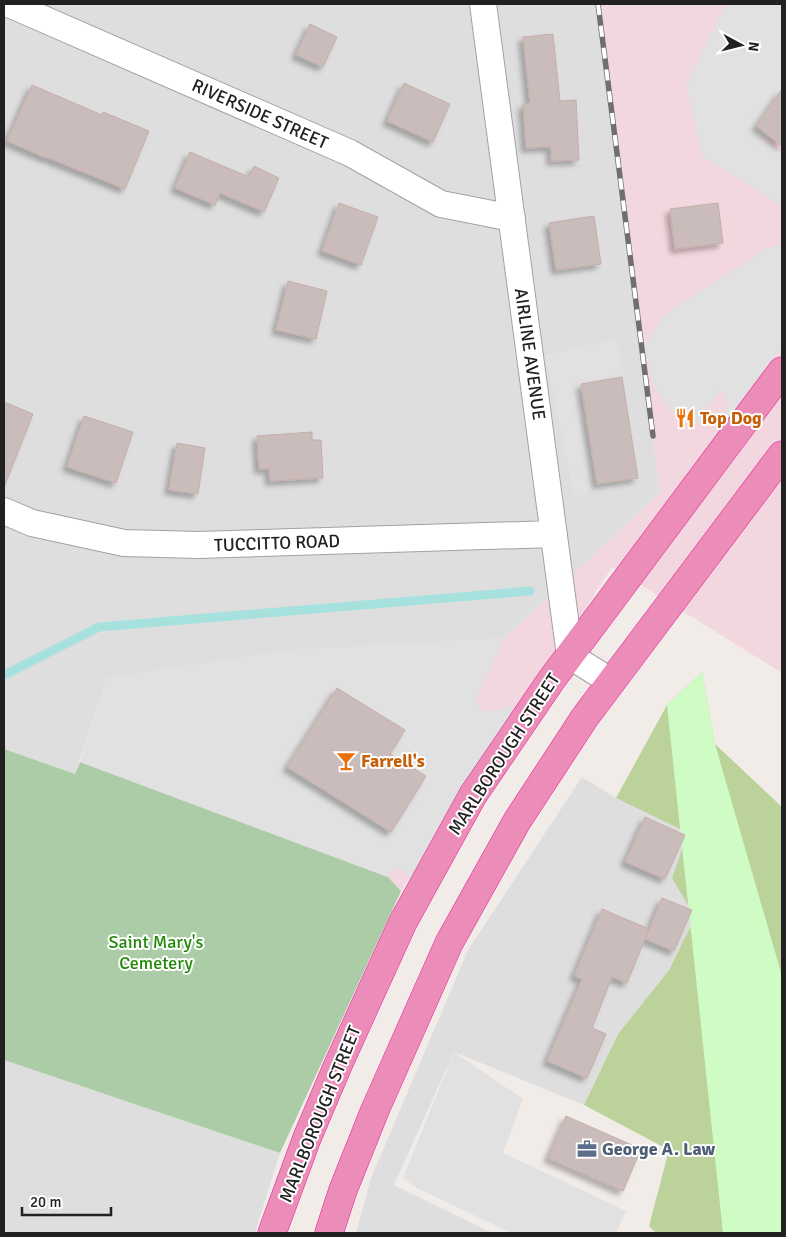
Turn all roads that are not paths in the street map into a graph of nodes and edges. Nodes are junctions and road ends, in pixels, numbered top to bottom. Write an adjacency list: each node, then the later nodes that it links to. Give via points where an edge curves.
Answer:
1 (10, 4): 3 (street, RIVERSIDE STREET, via 350,153 441,204)
2 (483, 4): 3 (street, AIRLINE AVENUE)
3 (512, 218): 7 (street, AIRLINE AVENUE)
4 (782, 371): 8 (highway, MARLBOROUGH STREET)
5 (782, 455): 9 (highway)
6 (4, 511): 7 (street, TUCCITTO ROAD, via 32,523 124,543 198,545)
7 (554, 534): 8 (street, AIRLINE AVENUE)
8 (570, 656): 9 (street); 10 (highway, MARLBOROUGH STREET, via 473,795 403,922 307,1138)
9 (612, 682): 11 (highway, via 585,717 517,821 449,943 375,1110)
10 (272, 1233)
11 (329, 1233)

